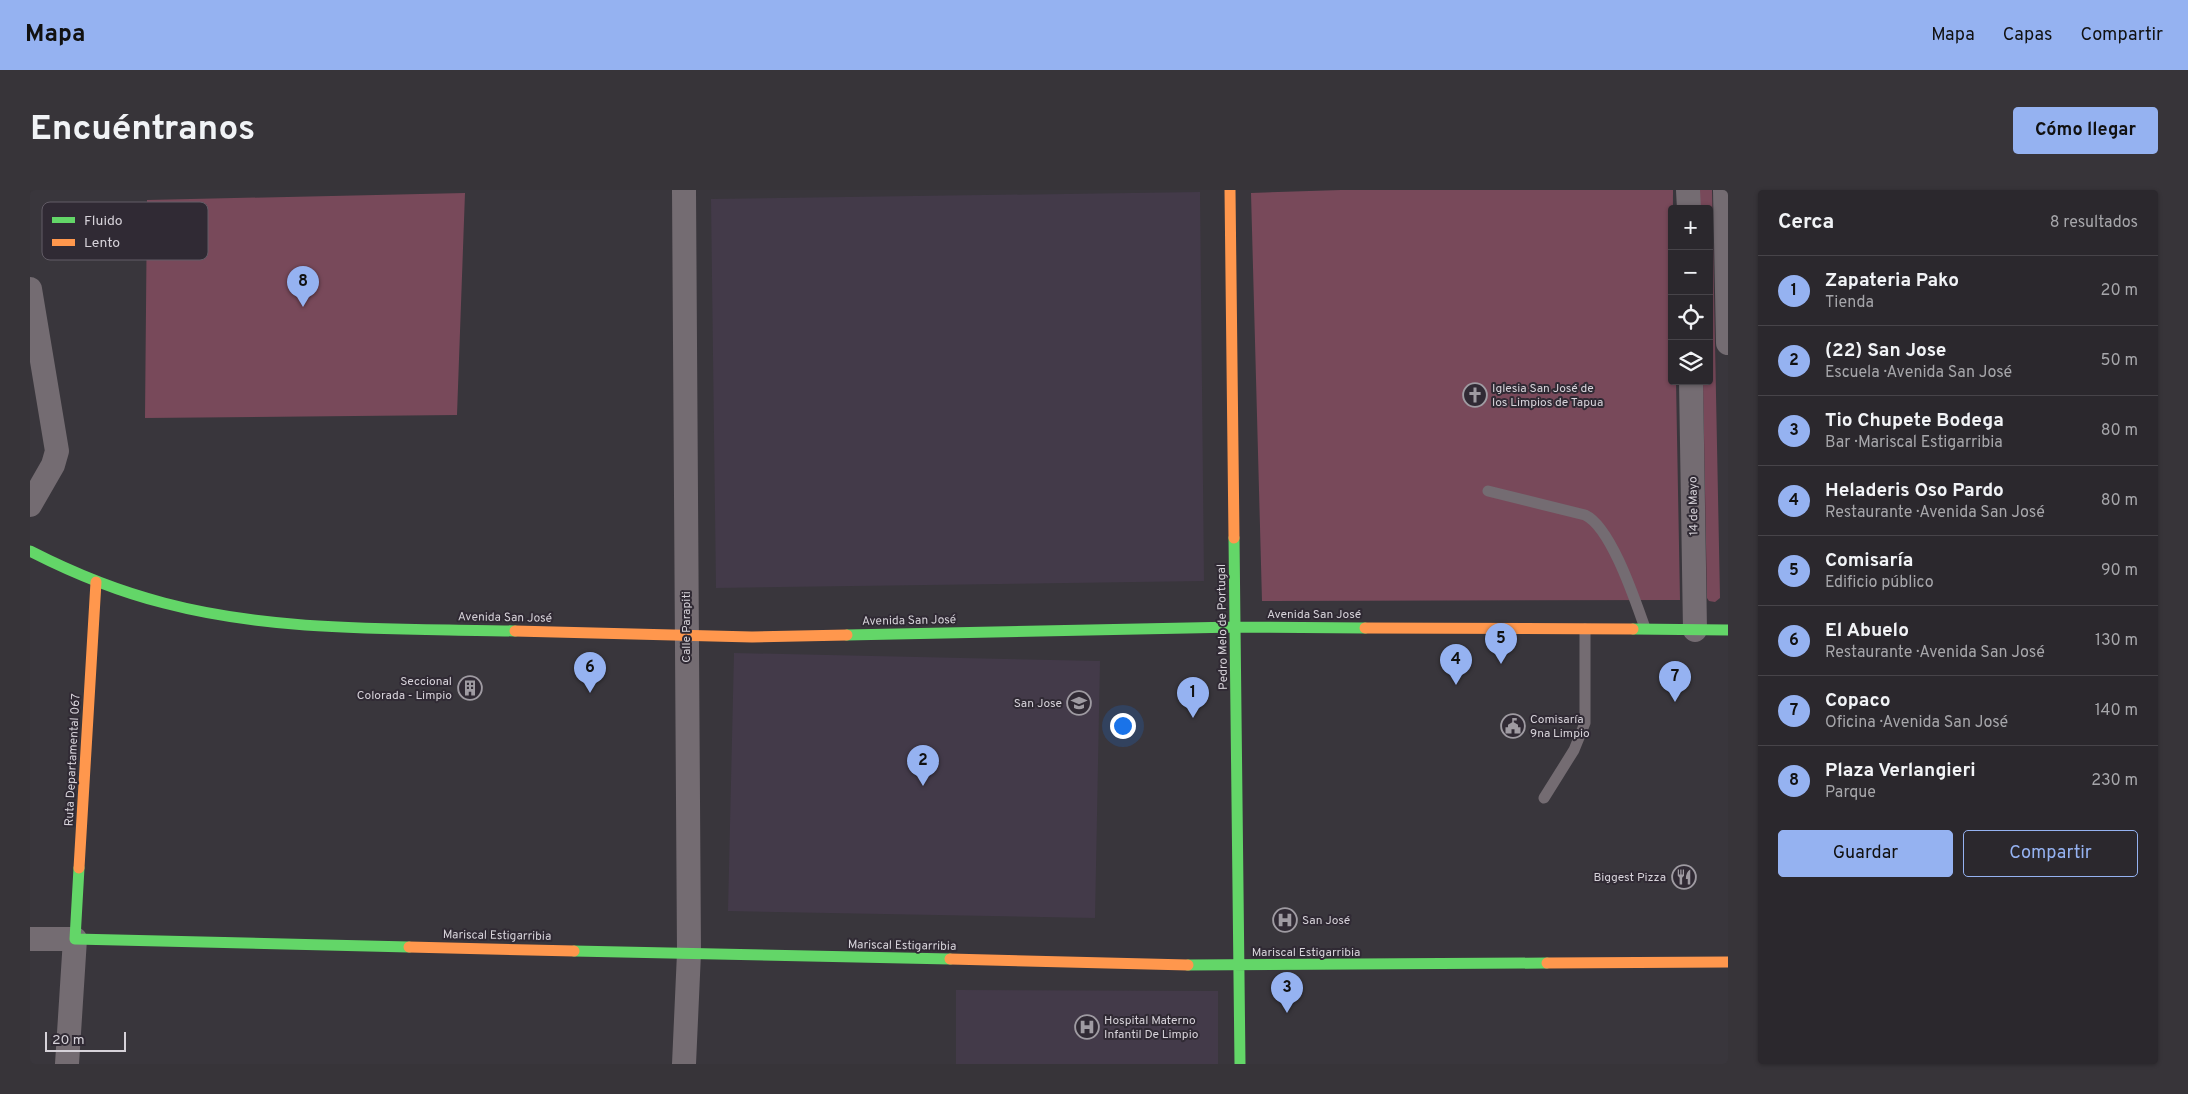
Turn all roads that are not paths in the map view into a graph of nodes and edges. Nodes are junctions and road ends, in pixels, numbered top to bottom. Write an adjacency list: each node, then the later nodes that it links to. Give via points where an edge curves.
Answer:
1 (684, 190): 18 (street, Calle Parapiti)
2 (1230, 190): 13 (main road, Pedro Melo de Portugal)
3 (1688, 190): 5 (street)
4 (1725, 190): 7 (street)
5 (1689, 205)
6 (30, 289): 10 (street, via 57,451 53,465)
7 (1728, 343)
8 (1691, 385): 16 (street, 14 de Mayo)
9 (1488, 491): 15 (lane, via 1585,514 1596,521 1634,596)
10 (30, 505)
11 (30, 551): 12 (main road, Avenida San José)
12 (96, 582): 18 (main road, Avenida San José, via 153,600 259,623); 21 (main road, Ruta Departamental 067)
13 (1236, 627): 14 (main road, Avenida San José); 18 (main road, Avenida San José); 24 (main road, Pedro Melo de Portugal)
14 (1585, 629): 15 (main road, Avenida San José); 19 (lane, via 1585,723 1574,750)
15 (1646, 630): 16 (main road, Avenida San José)
16 (1695, 630): 17 (main road, Avenida San José)
17 (1728, 630)
18 (686, 636): 22 (street, Calle Parapiti)
19 (1544, 798)
20 (30, 939): 21 (street)
21 (75, 939): 22 (main road, Mariscal Estigarribia); 25 (street)
22 (689, 954): 24 (main road, Mariscal Estigarribia); 26 (street, Calle Parapiti)
23 (1728, 962): 24 (main road, Mariscal Estigarribia)
24 (1239, 966): 27 (main road, Pedro Melo de Portugal)
25 (67, 1064)
26 (684, 1064)
27 (1240, 1064)

